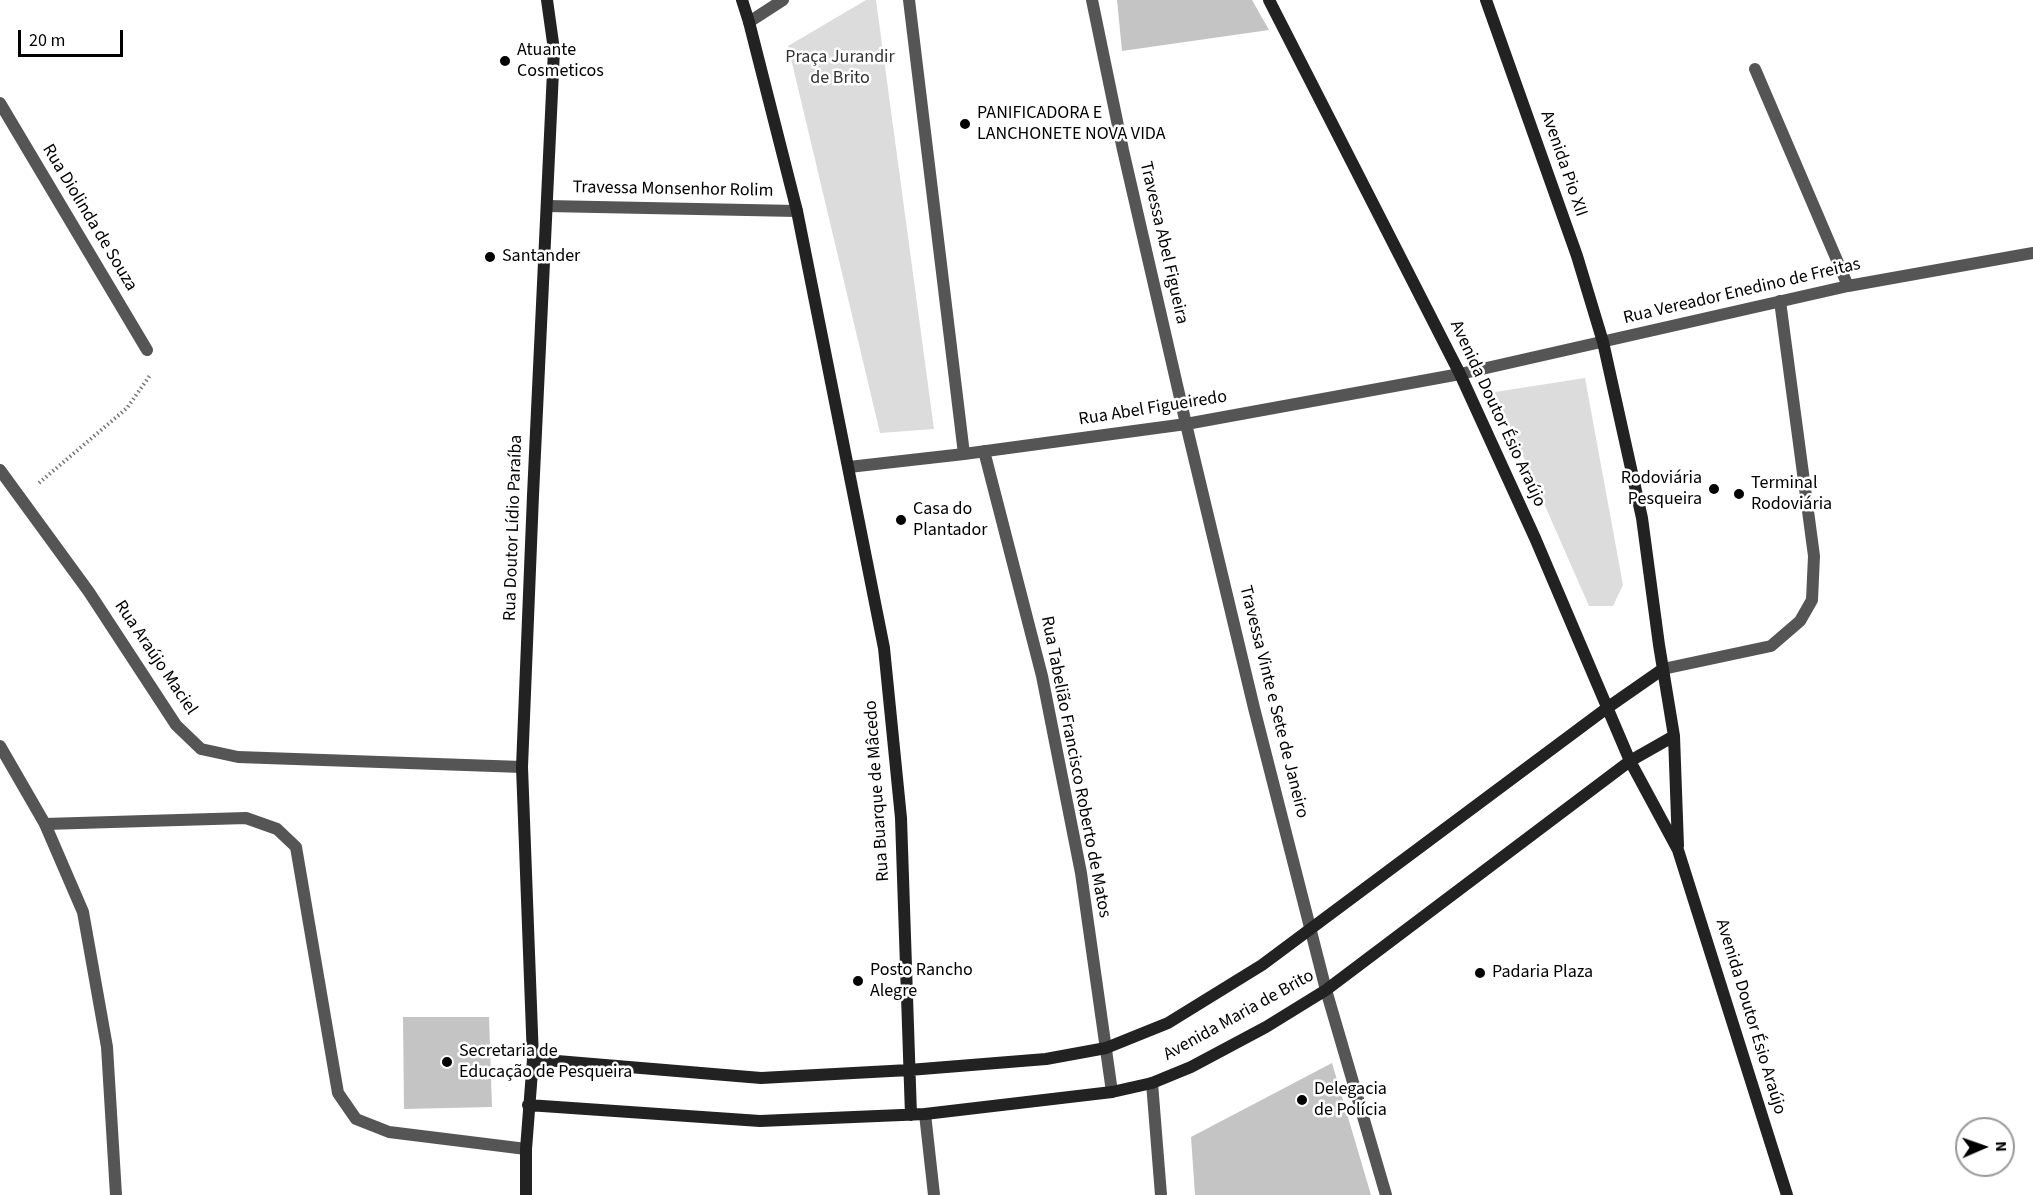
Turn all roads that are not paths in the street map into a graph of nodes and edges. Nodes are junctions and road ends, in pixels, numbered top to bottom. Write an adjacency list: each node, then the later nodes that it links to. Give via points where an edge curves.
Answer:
1 (547, 0): 11 (main road, Rua Doutor Lídio Paraíba, via 554,50)
2 (742, 0): 8 (main road)
3 (783, 0): 8 (street)
4 (909, 0): 21 (street)
5 (1092, 0): 19 (street, Travessa Abel Figueira)
6 (1269, 0): 18 (main road, Avenida Doutor Ésio Araújo)
7 (1486, 0): 16 (main road, Avenida Pio XII, via 1577,256)
8 (749, 22): 12 (main road)
9 (1755, 69): 14 (street)
10 (0, 103): 17 (street, Rua Diolinda de Souza)
11 (547, 206): 12 (street, Travessa Monsenhor Rolim); 29 (main road, Rua Doutor Lídio Paraíba)
12 (797, 211): 22 (main road)
13 (2033, 253): 14 (street, Rua Vereador Enedino de Freitas)
14 (1848, 286): 15 (street, Rua Vereador Enedino de Freitas)
15 (1780, 301): 16 (street, Rua Vereador Enedino de Freitas); 24 (street, via 1814,556 1812,600 1800,621 1771,646)
16 (1603, 342): 18 (street, Rua Vereador Enedino de Freitas); 24 (main road, Avenida Doutor Ésio Araújo, via 1642,518)
17 (147, 350)
18 (1460, 375): 19 (street, Rua Abel Figueiredo); 25 (main road, Avenida Doutor Ésio Araújo)
19 (1186, 423): 20 (street, Rua Abel Figueiredo); 32 (street, Travessa Vinte e Sete de Janeiro)
20 (984, 452): 21 (street, Rua Abel Figueiredo); 34 (street, Rua Tabelião Francisco Roberto de Matos, via 1042,676 1081,873)
21 (964, 454): 22 (street, Rua Abel Figueiredo)
22 (849, 467): 36 (main road, Rua Buarque de Mâcedo, via 884,648 897,773)
23 (0, 470): 29 (street, Rua Araújo Maciel, via 89,592 176,725 201,749 238,757)
24 (1663, 669): 25 (main road, Avenida Maria de Brito); 26 (main road, Avenida Doutor Ésio Araújo)
25 (1607, 708): 28 (main road, Avenida Doutor Ésio Araújo); 32 (main road, Avenida Maria de Brito)
26 (1674, 736): 28 (main road, Avenida Maria de Brito); 31 (main road, Avenida Doutor Ésio Araújo)
27 (0, 746): 30 (street)
28 (1630, 761): 31 (main road, Avenida Doutor Ésio Araújo); 33 (main road, Avenida Maria de Brito)
29 (522, 767): 35 (main road, Rua Doutor Lídio Paraíba)
30 (45, 824): 42 (street, via 246,818 278,829 296,847 338,1093 356,1119 389,1132); 43 (street, via 83,912 107,1047)
31 (1678, 850): 48 (main road, Avenida Doutor Ésio Araújo)
32 (1312, 929): 33 (street, Travessa Vinte e Sete de Janeiro); 34 (main road, Avenida Maria de Brito, via 1168,1023)
33 (1326, 990): 37 (main road, Avenida Maria de Brito, via 1191,1068); 47 (street, Travessa Vinte e Sete de Janeiro)
34 (1106, 1048): 36 (main road, Avenida Maria de Brito, via 1046,1059); 38 (street, Rua Tabelião Francisco Roberto de Matos)
35 (533, 1059): 36 (main road, Avenida Maria de Brito, via 761,1078); 39 (main road, Rua Doutor Lídio Paraíba)
36 (909, 1070): 41 (main road, Rua Buarque de Mâcedo)
37 (1152, 1083): 38 (main road, Avenida Maria de Brito); 46 (street)
38 (1112, 1092): 40 (main road, Avenida Maria de Brito)
39 (528, 1105): 41 (main road, Avenida Maria de Brito, via 760,1121); 42 (main road, Rua Doutor Lídio Paraíba)
40 (926, 1114): 41 (main road, Avenida Maria de Brito); 45 (street)
41 (911, 1115)
42 (526, 1149): 44 (main road, Rua Doutor Lídio Paraíba)
43 (116, 1195)
44 (526, 1195)
45 (934, 1195)
46 (1161, 1195)
47 (1386, 1195)
48 (1787, 1195)

